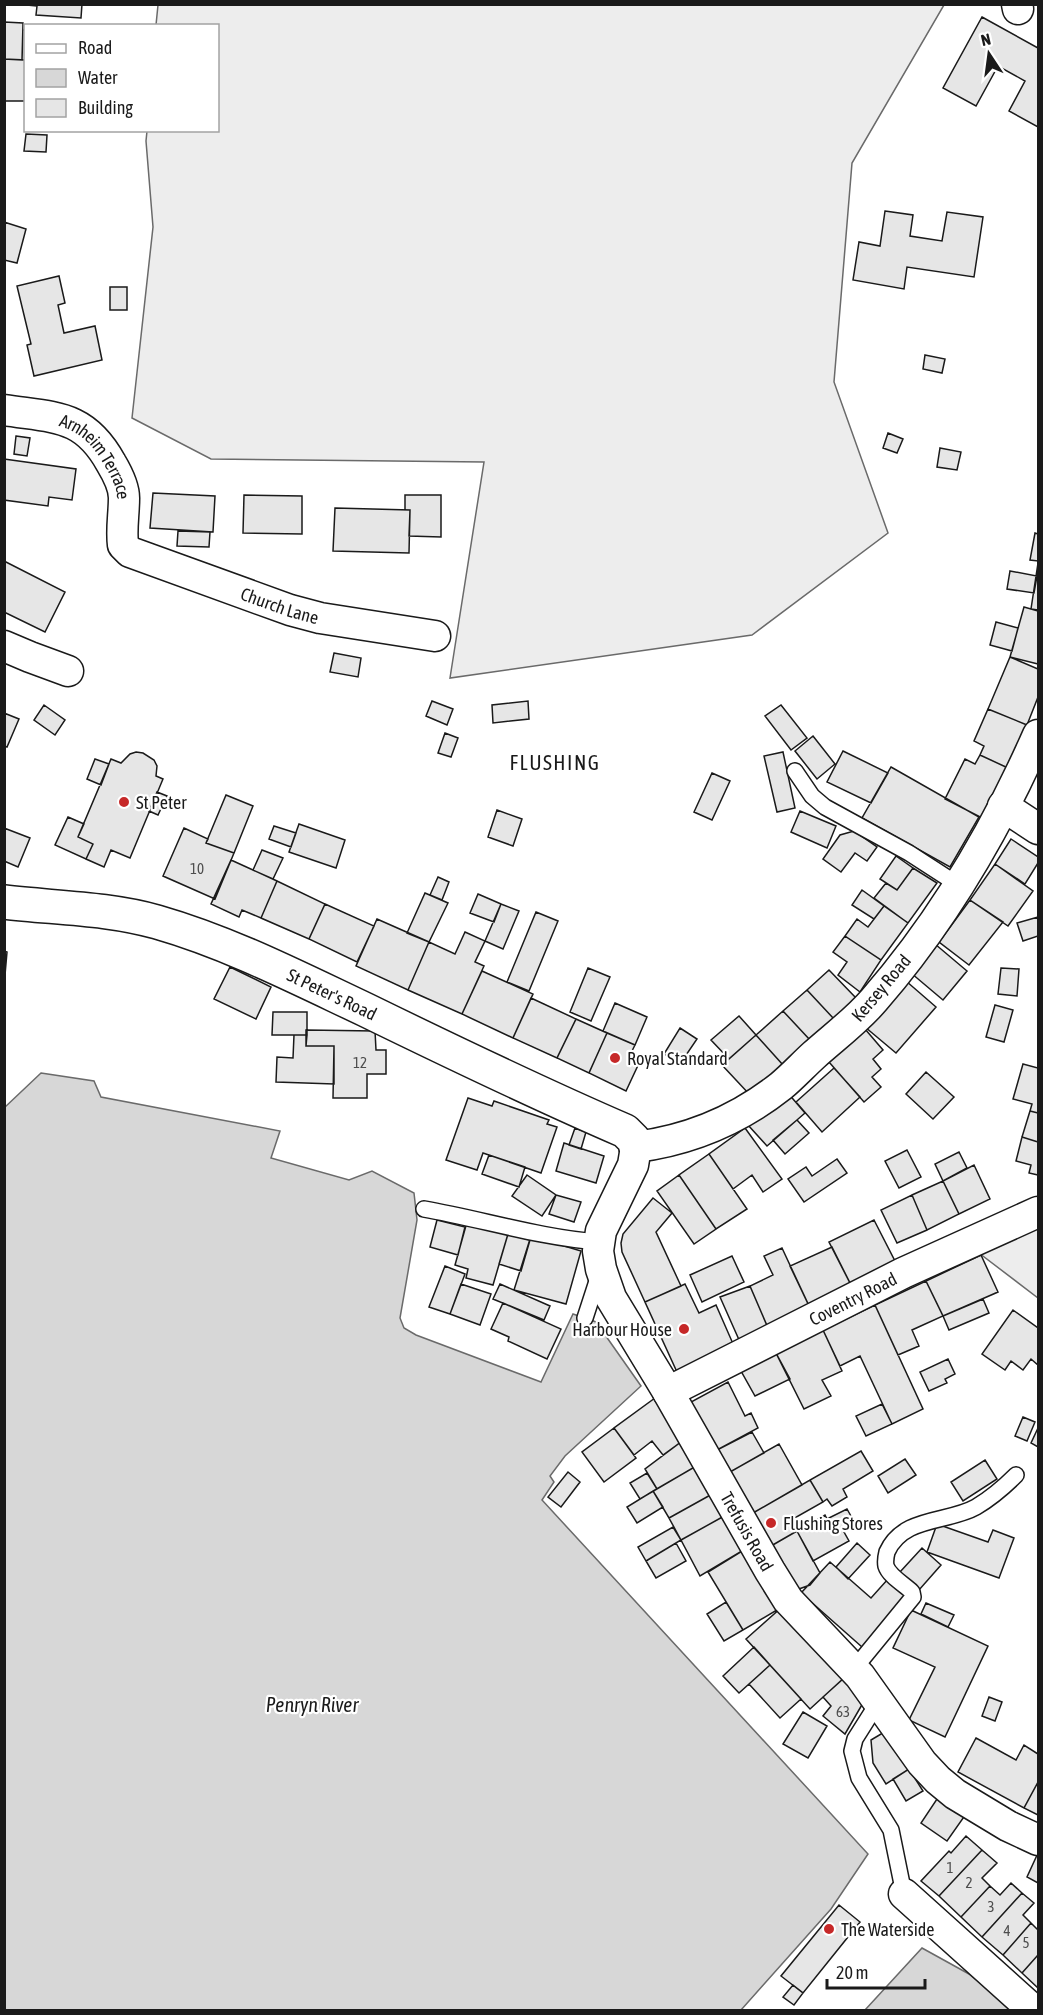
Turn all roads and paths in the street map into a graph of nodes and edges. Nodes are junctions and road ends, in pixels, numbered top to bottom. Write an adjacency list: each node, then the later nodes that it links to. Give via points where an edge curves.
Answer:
1 (4, 410): 2 (street, Arnheim Terrace, via 63,419 92,435 122,487 121,531 123,545)
2 (130, 552): 3 (street, Church Lane, via 290,610)
3 (435, 636)
4 (4, 646): 5 (street)
5 (68, 670)
6 (1038, 735): 8 (street, Kersey Road)
7 (795, 771): 10 (lane, via 825,807)
8 (1003, 806): 9 (street); 10 (street, Kersey Road)
9 (1038, 829)
10 (960, 886): 12 (street, Kersey Road, via 874,1000 782,1085 707,1130)
11 (4, 902): 12 (street, St Peter's Road, via 133,916 224,946 625,1131)
12 (636, 1147): 15 (street, via 633,1165 605,1220)
13 (424, 1209): 15 (lane, via 573,1240)
14 (1038, 1212): 17 (street, Coventry Road, via 892,1279)
15 (599, 1256): 16 (lane); 17 (street, Trefusis Road, via 611,1298)
16 (585, 1318)
17 (669, 1392): 19 (street, Trefusis Road, via 788,1600)
18 (1016, 1474): 19 (lane, via 1004,1488 976,1507 920,1524 890,1546 886,1566 913,1597)
19 (854, 1670): 20 (street, Trefusis Road)
20 (879, 1701): 21 (street, Trefusis Road, via 938,1780 955,1794); 22 (lane, via 855,1739 852,1751 860,1778 891,1830)
21 (1038, 1840)
22 (904, 1894): 23 (street)
23 (1033, 2010)

